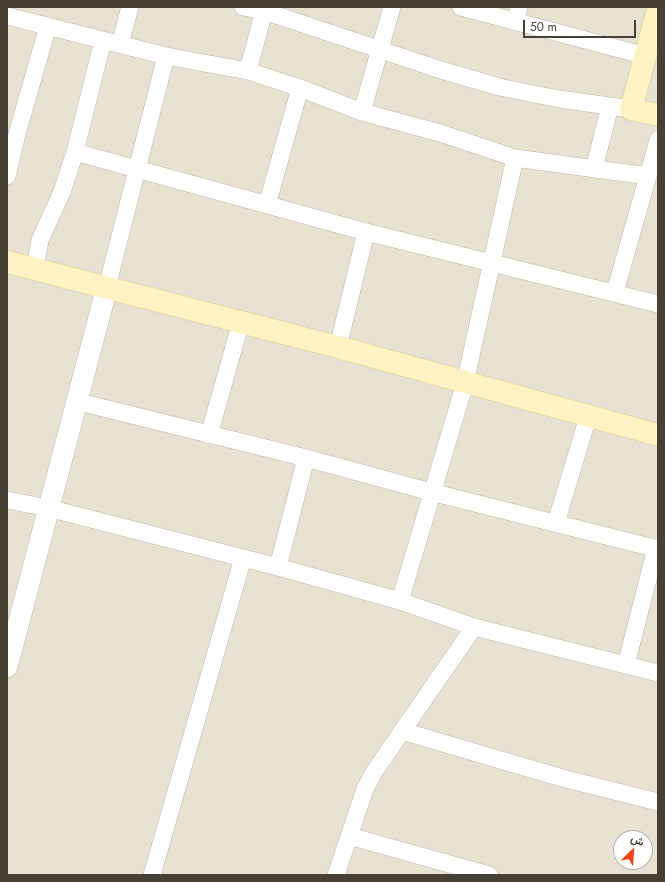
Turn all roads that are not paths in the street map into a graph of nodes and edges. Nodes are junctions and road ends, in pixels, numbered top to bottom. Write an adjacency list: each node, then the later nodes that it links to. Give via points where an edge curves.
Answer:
1 (130, 7): 11 (street)
2 (244, 7): 5 (street)
3 (392, 7): 12 (street)
4 (461, 7): 7 (street)
5 (264, 9): 12 (street); 15 (street)
6 (658, 9): 14 (main road)
7 (517, 14): 14 (street)
8 (7, 16): 9 (street)
9 (48, 26): 10 (street); 20 (street)
10 (103, 40): 11 (street); 22 (street)
11 (120, 44): 13 (street)
12 (380, 49): 17 (street, via 499,87); 18 (street)
13 (166, 56): 15 (street); 24 (street)
14 (646, 56): 17 (main road)
15 (248, 71): 16 (street)
16 (300, 88): 18 (street); 28 (street)
17 (621, 108): 19 (main road); 25 (street)
18 (362, 112): 23 (street, via 440,133)
19 (658, 115)
20 (12, 133): 26 (street)
21 (658, 140): 27 (street)
22 (75, 152): 24 (street); 32 (street, via 62,192 40,240)
23 (515, 158): 25 (street); 30 (street)
24 (136, 169): 28 (street); 33 (street)
25 (594, 169): 27 (street)
26 (7, 176)
27 (648, 176): 34 (street)
28 (267, 205): 29 (street)
29 (366, 232): 30 (street); 37 (street)
30 (491, 261): 34 (street); 38 (street)
31 (7, 262): 32 (main road)
32 (35, 268): 33 (main road)
33 (107, 287): 36 (main road); 39 (street)
34 (615, 292): 35 (street)
35 (658, 304)
36 (241, 322): 37 (main road); 41 (street)
37 (338, 347): 38 (main road)
38 (465, 383): 40 (main road); 44 (street)
39 (75, 401): 41 (street); 46 (street)
40 (588, 417): 42 (main road); 47 (street)
41 (209, 435): 43 (street)
42 (658, 435)
43 (306, 458): 44 (street); 50 (street)
44 (431, 492): 47 (street); 51 (street)
45 (7, 500): 46 (street)
46 (48, 508): 49 (street); 54 (street)
47 (556, 523): 48 (street)
48 (657, 548): 53 (street)
49 (243, 558): 50 (street); 59 (street)
50 (278, 567): 51 (street)
51 (400, 601): 52 (street)
52 (474, 627): 53 (street); 56 (street)
53 (626, 665): 55 (street)
54 (7, 667)
55 (658, 673)
56 (402, 731): 57 (street, via 562,778); 58 (street, via 365,789)
57 (658, 802)
58 (349, 836): 60 (street); 61 (street)
59 (152, 875)
60 (336, 875)
61 (489, 875)

